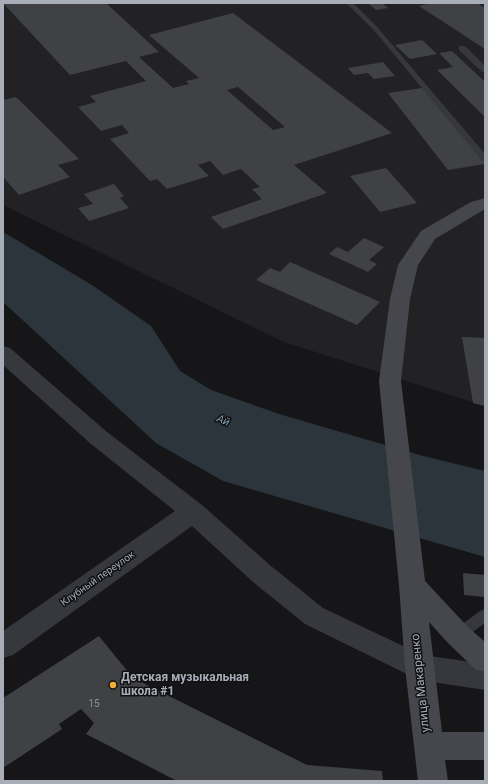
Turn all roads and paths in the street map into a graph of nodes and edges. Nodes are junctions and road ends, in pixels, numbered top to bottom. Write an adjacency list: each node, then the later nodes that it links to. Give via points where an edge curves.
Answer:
1 (349, 3): 4 (lane, via 376,29)
2 (462, 48): 3 (lane)
3 (485, 70)
4 (485, 159)
5 (485, 203): 8 (street, улица Макаренко, via 428,235 408,265 400,299 390,381)
6 (3, 353): 7 (street, via 99,438)
7 (193, 512): 11 (street, Клубный переулок); 13 (street, via 262,574 314,616)
8 (411, 574): 10 (street); 13 (street, улица Макаренко)
9 (485, 616): 10 (lane)
10 (458, 635): 12 (street)
11 (3, 646)
12 (485, 660)
13 (418, 667): 14 (street); 15 (street, улица Макаренко)
14 (485, 677)
15 (428, 746): 16 (street); 17 (street, улица Макаренко)
16 (485, 746)
17 (432, 781)

